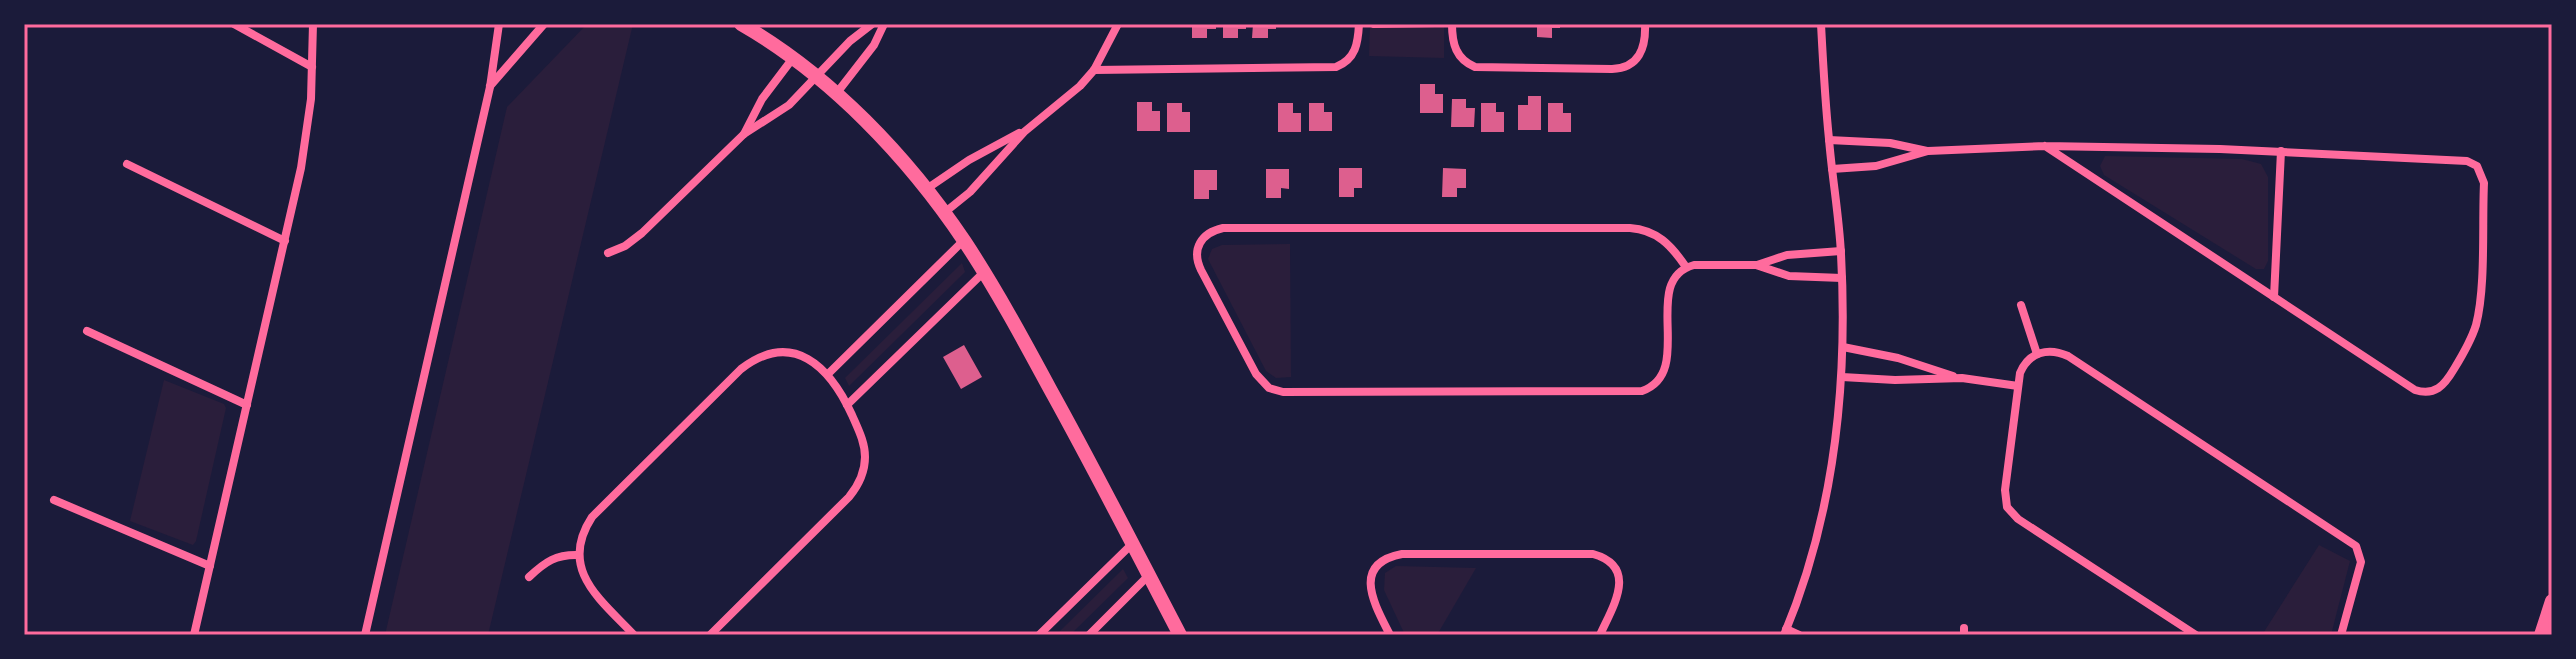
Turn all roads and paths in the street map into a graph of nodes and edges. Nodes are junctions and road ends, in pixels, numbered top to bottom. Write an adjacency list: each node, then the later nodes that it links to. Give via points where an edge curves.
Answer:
1 (234, 24): 15 (street)
2 (313, 24): 15 (street)
3 (499, 24): 18 (street)
4 (544, 24): 18 (street)
5 (741, 24): 14 (street)
6 (872, 24): 17 (street)
7 (884, 24): 19 (street)
8 (1118, 24): 16 (street)
9 (1452, 24): 10 (street, via 1455,51 1475,67 1612,69 1629,65 1642,53); 13 (path)
10 (1645, 24)
11 (1821, 24): 22 (street)
12 (1359, 25): 13 (path); 16 (street, via 1356,49 1336,67)
13 (1408, 25)
14 (794, 58): 17 (street); 21 (street, via 762,99)
15 (312, 67): 31 (street, via 307,131)
16 (1094, 70): 20 (street)
17 (818, 78): 19 (street); 21 (street, via 789,105)
18 (490, 87): 58 (street)
19 (836, 94): 28 (street)
20 (1024, 132): 28 (street); 29 (street)
21 (744, 134): 33 (street, via 642,233)
22 (1829, 140): 24 (street); 27 (street)
23 (2045, 146): 24 (street); 25 (street); 38 (street)
24 (1928, 151): 27 (street, via 1876,166)
25 (2281, 151): 38 (street); 38 (street, via 2473,163 2484,183 2480,296 2465,350 2445,384 2429,392 2409,387)
26 (127, 164): 31 (street)
27 (1832, 169): 32 (street)
28 (925, 190): 29 (street)
29 (944, 213): 30 (street)
30 (964, 240): 36 (street); 43 (street)
31 (285, 241): 47 (street)
32 (1841, 251): 34 (street, via 1787,255); 37 (street)
33 (608, 253)
34 (1756, 265): 35 (street); 37 (street, via 1789,276)
35 (1686, 267): 35 (street, via 1670,289 1665,370 1642,391 1283,392 1269,388 1256,374 1197,257 1206,235 1223,228 1630,228 1660,237)
36 (984, 272): 48 (street); 50 (street)
37 (1842, 278): 41 (street)
38 (2274, 297)
39 (2021, 305): 42 (street)
40 (87, 331): 47 (street)
41 (1843, 347): 44 (street); 45 (street)
42 (2037, 354): 46 (street, via 2023,366); 68 (street, via 2068,356 2356,546 2361,562)
43 (828, 374): 48 (street); 51 (street, via 798,354 773,353 751,362 592,517)
44 (1842, 377): 45 (street); 56 (street, via 1827,489)
45 (1962, 378): 46 (street)
46 (2018, 386): 67 (street, via 2005,499 2012,514)
47 (247, 405): 52 (street)
48 (847, 405): 60 (street, via 864,447 856,489)
49 (54, 500): 52 (street)
50 (1132, 544): 53 (street); 61 (street)
51 (579, 555): 54 (street, via 557,556); 59 (street, via 590,588)
52 (210, 566): 57 (street)
53 (1149, 575): 62 (street); 63 (street)
54 (529, 577)
55 (2552, 601): 69 (street)
56 (1785, 632): 66 (street)
57 (194, 635)
58 (365, 635)
59 (634, 635)
60 (710, 635)
61 (1039, 635)
62 (1089, 635)
63 (1180, 635)
64 (1390, 635): 65 (street, via 1370,586 1375,569 1392,556 1593,554 1615,567 1620,587)
65 (1600, 635)
66 (1799, 635)
67 (2196, 635)
68 (2341, 635)
69 (2541, 635)

